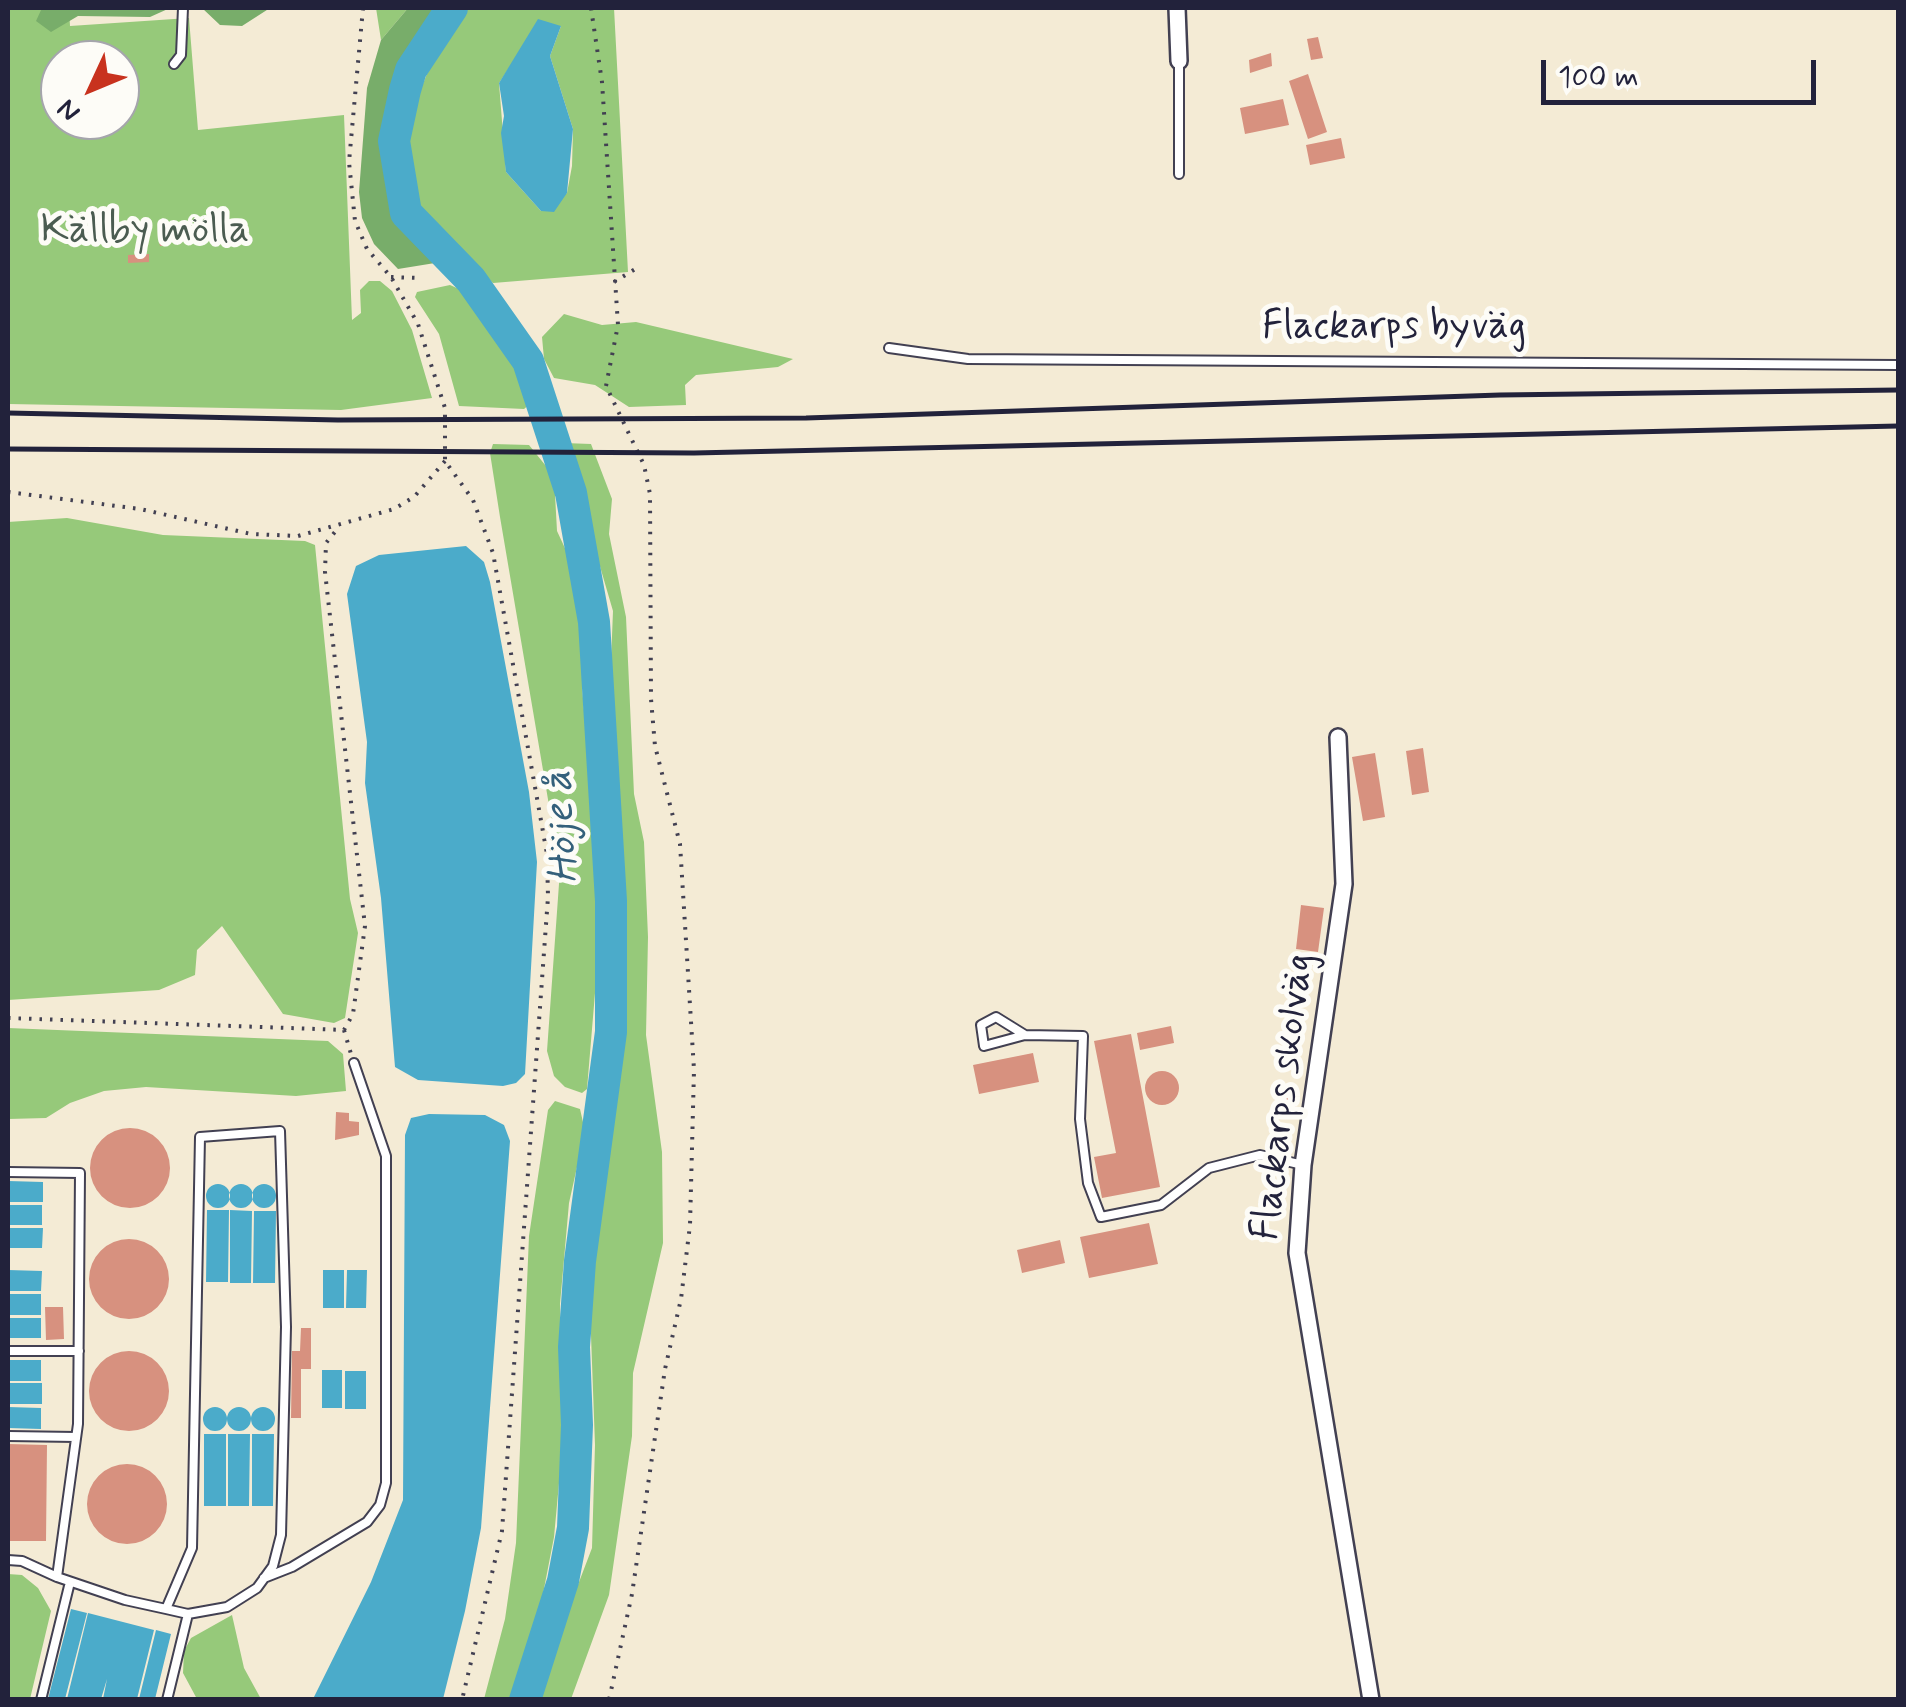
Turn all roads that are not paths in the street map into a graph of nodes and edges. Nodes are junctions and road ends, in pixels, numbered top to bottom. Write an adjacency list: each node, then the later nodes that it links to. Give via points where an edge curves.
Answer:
1 (184, 8): 4 (lane, via 181,54)
2 (1177, 8): 3 (street)
3 (1179, 60): 5 (lane)
4 (174, 64)
5 (1180, 174)
6 (889, 348): 7 (lane, Flackarps byväg, via 968,359)
7 (1898, 365)
8 (1338, 737): 11 (street, Flackarps skolväg, via 1344,884)
9 (1024, 1035): 9 (lane, via 996,1017 980,1025 984,1046); 11 (lane, via 1083,1036 1080,1118 1088,1183 1101,1217 1161,1205 1208,1168 1260,1155)
10 (354, 1063): 19 (lane, via 386,1156 386,1483 367,1522)
11 (1304, 1166): 25 (street, Flackarps skolväg, via 1296,1253)
12 (8, 1172): 14 (lane, via 80,1173)
13 (8, 1351): 14 (lane)
14 (79, 1351): 16 (lane)
15 (8, 1436): 16 (lane)
16 (76, 1437): 18 (lane)
17 (8, 1560): 18 (lane)
18 (57, 1577): 20 (lane)
19 (264, 1578): 21 (lane, via 281,1535 286,1327 280,1131 200,1137 192,1548); 22 (lane, via 226,1607)
20 (70, 1582): 21 (lane); 23 (lane)
21 (166, 1609): 22 (lane)
22 (188, 1614): 24 (lane)
23 (41, 1700)
24 (167, 1700)
25 (1371, 1700)

